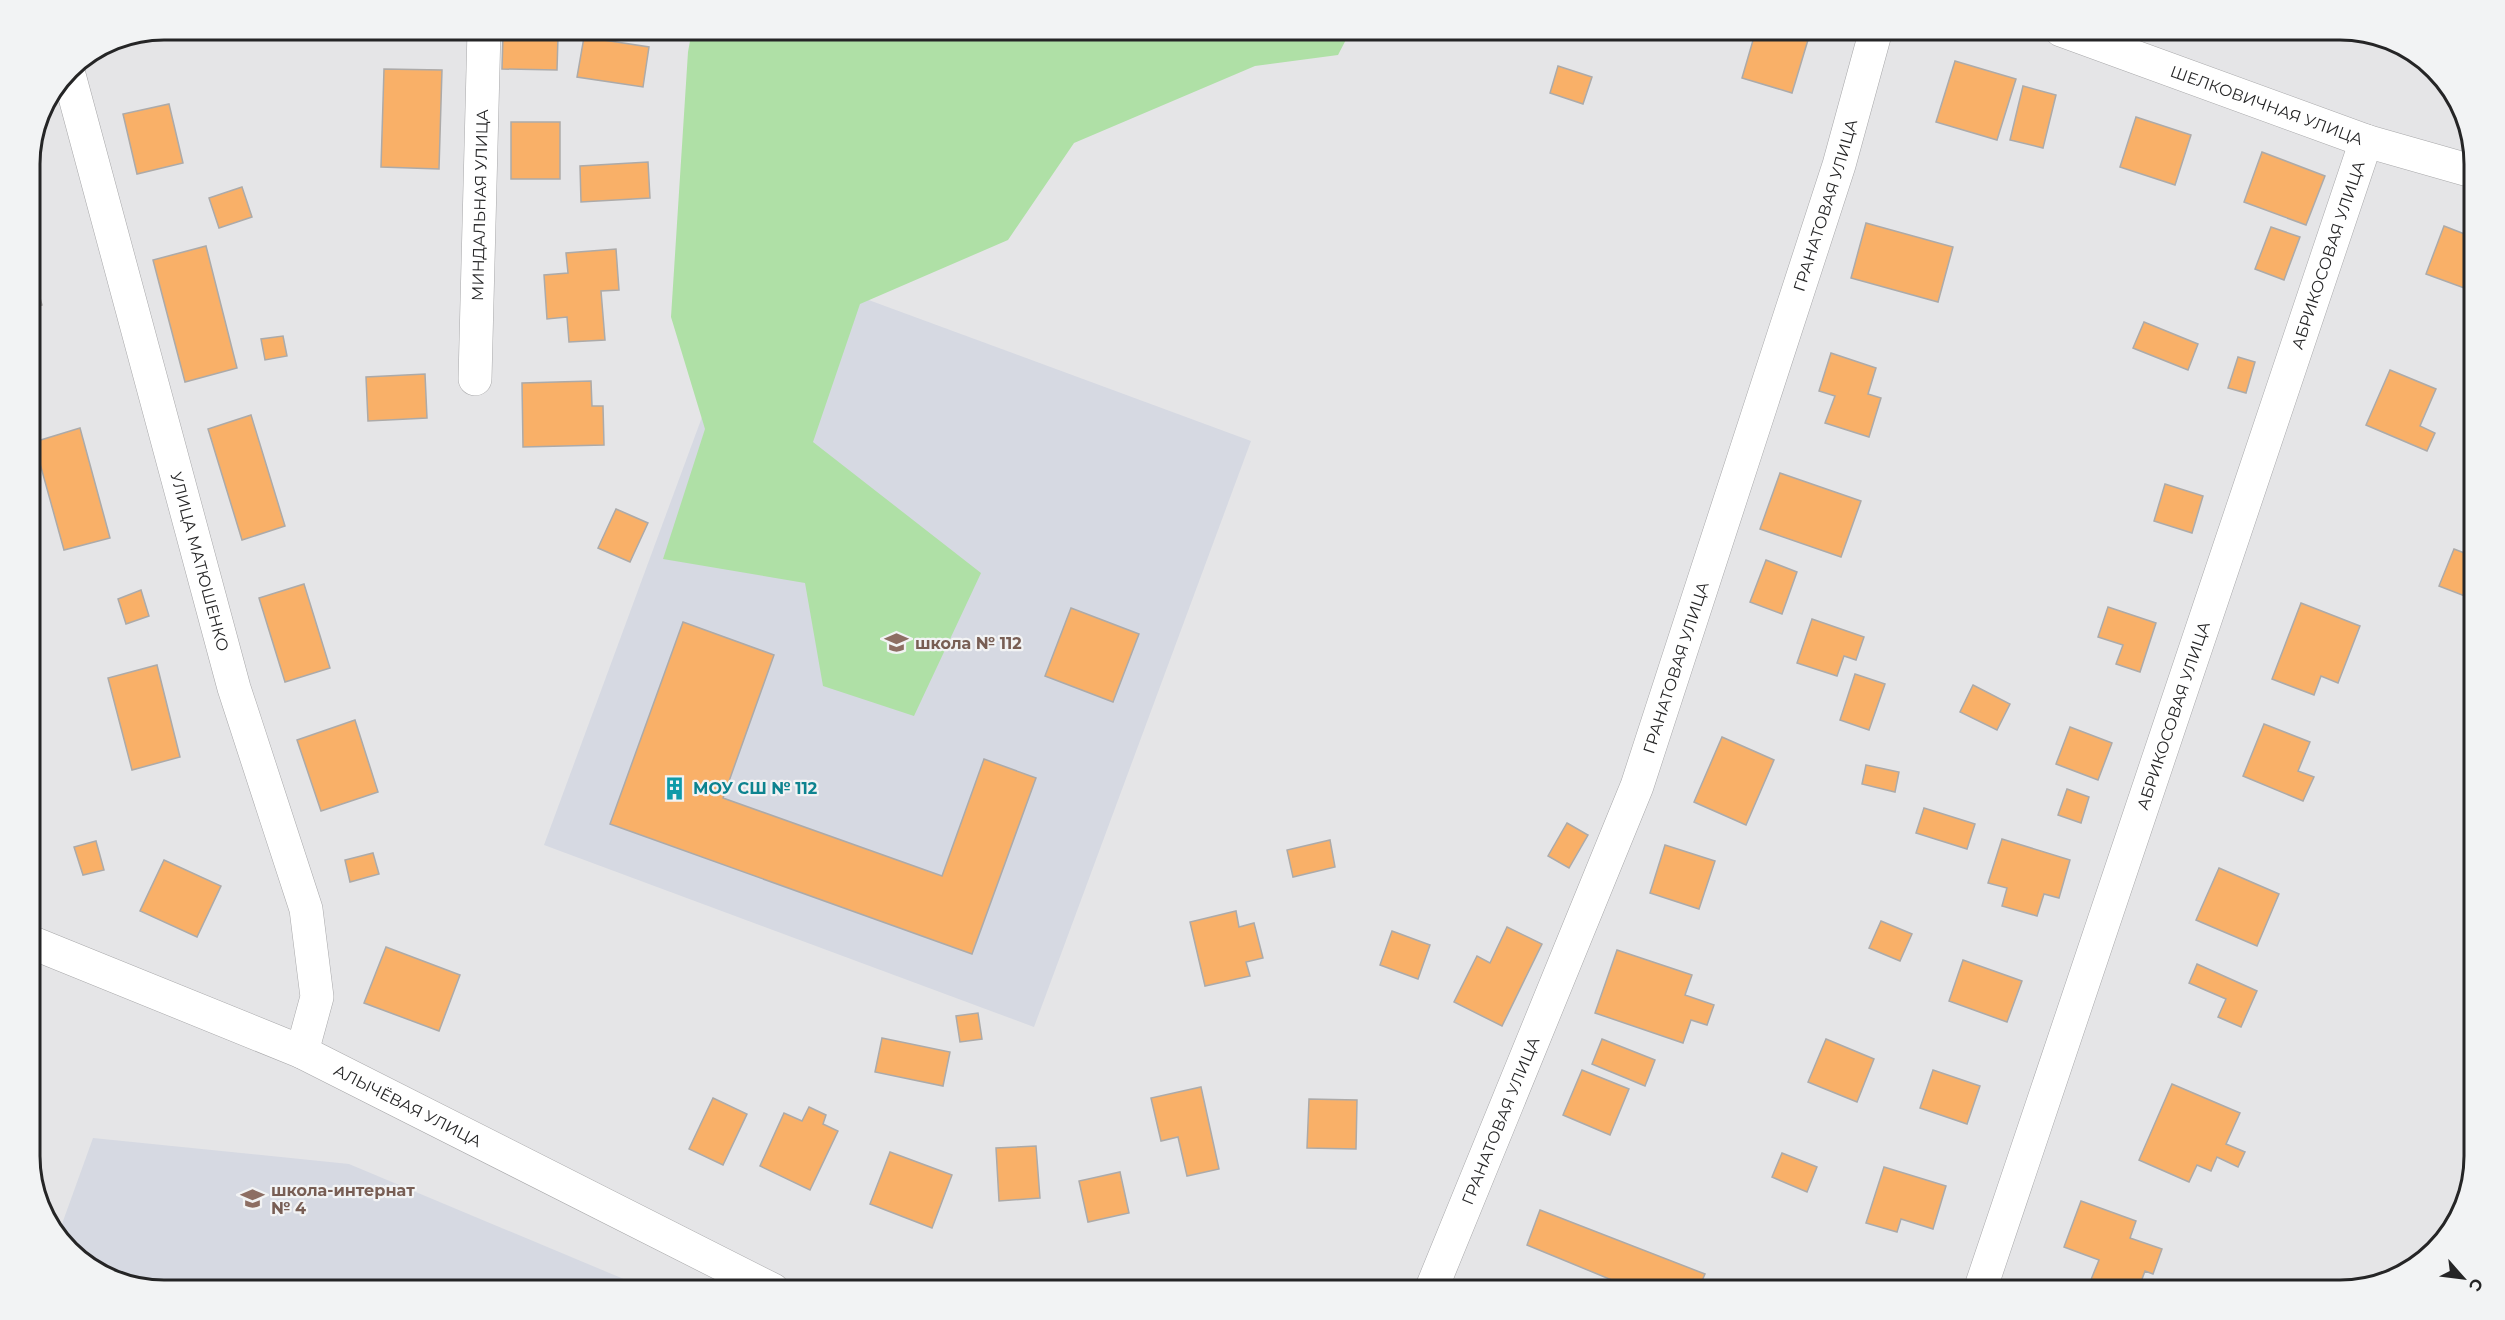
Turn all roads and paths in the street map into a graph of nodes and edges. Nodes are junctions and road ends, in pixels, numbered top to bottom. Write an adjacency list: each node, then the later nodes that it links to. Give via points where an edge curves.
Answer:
1 (484, 40): 7 (street, МИНДАЛЬНАЯ УЛИЦА)
2 (1872, 40): 11 (street, ГРАНАТОВАЯ УЛИЦА, via 1839,165 1638,786)
3 (2088, 40): 5 (street, ШЕЛКОВИЧНАЯ УЛИЦА)
4 (71, 83): 9 (street, УЛИЦА МАТЮШЕНКО, via 234,688 306,909 317,997)
5 (2366, 141): 6 (street, ШЕЛКОВИЧНАЯ УЛИЦА); 12 (street, АБРИКОСОВАЯ УЛИЦА)
6 (2464, 169)
7 (475, 379)
8 (41, 947): 9 (street, АЛЫЧЁВАЯ УЛИЦА)
9 (302, 1052): 10 (street, АЛЫЧЁВАЯ УЛИЦА)
10 (753, 1280)
11 (1435, 1280)
12 (1983, 1280)

